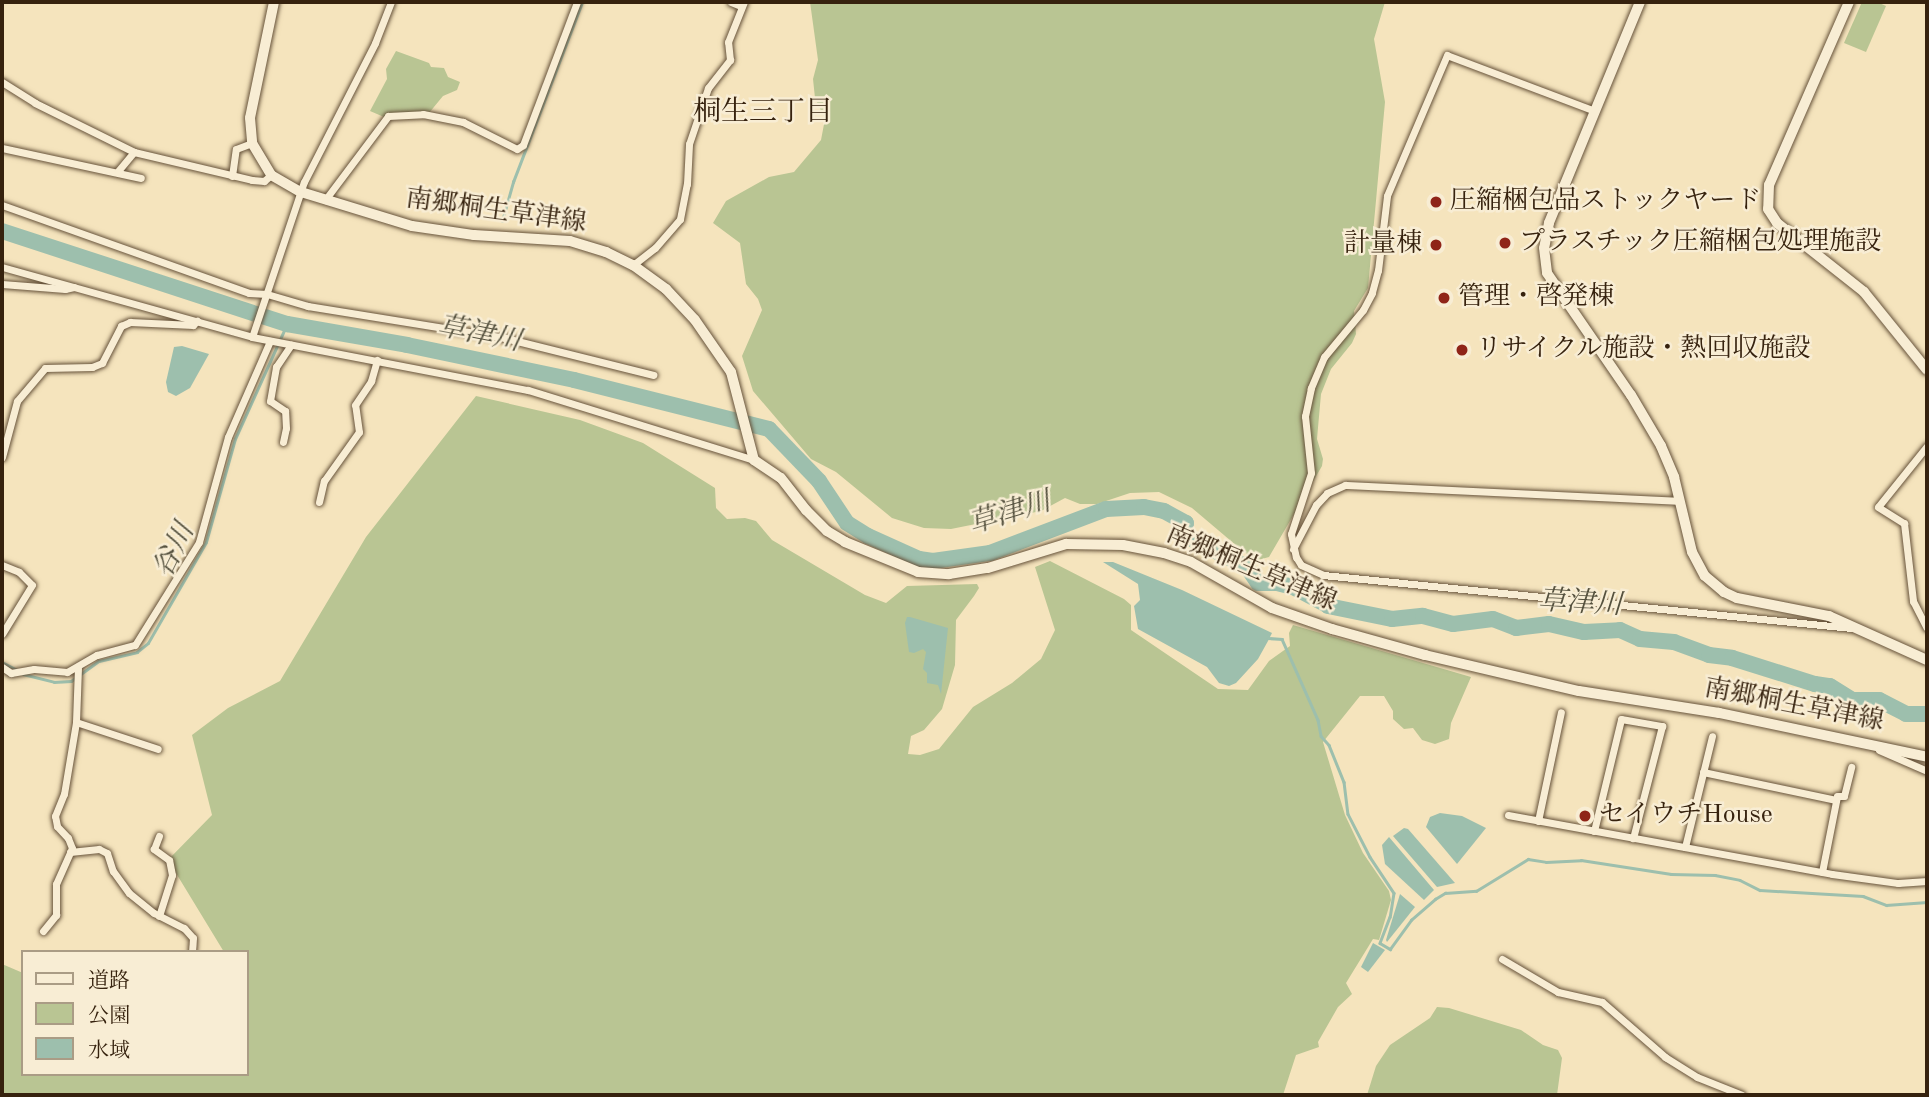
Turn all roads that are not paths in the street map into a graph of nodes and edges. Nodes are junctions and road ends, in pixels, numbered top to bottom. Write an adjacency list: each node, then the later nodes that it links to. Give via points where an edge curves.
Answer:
1 (274, 2): 10 (main road, via 250,118)
2 (391, 2): 17 (street)
3 (577, 2): 18 (street, via 523,145 517,149 463,122 423,114 388,116)
4 (731, 2): 7 (street)
5 (1640, 2): 9 (street)
6 (1849, 2): 30 (street, via 1769,185 1768,209 1777,223 1864,292)
7 (743, 4): 20 (street, via 729,42 730,60 708,88 689,144 680,219)
8 (2, 82): 12 (street)
9 (1595, 111): 36 (street, via 1545,235 1545,263 1554,286 1648,421 1674,477); 38 (street, via 1447,55 1387,196 1372,293 1324,357 1311,388 1305,415 1311,473 1291,534)
10 (252, 143): 14 (main road, 南郷桐生草津線); 15 (street, via 236,149)
11 (2, 148): 13 (street)
12 (134, 152): 13 (street); 15 (street)
13 (118, 171): 16 (street)
14 (271, 175): 15 (street, via 264,181); 17 (main road, 南郷桐生草津線)
15 (232, 176)
16 (141, 178)
17 (301, 192): 18 (main road, 南郷桐生草津線); 24 (street)
18 (325, 200): 20 (main road, 南郷桐生草津線, via 436,230 570,241)
19 (2, 205): 24 (street)
20 (633, 265): 35 (main road, 南郷桐生草津線, via 666,289 695,320 731,372)
21 (2, 267): 23 (street)
22 (2, 284): 23 (street)
23 (76, 286): 25 (street)
24 (266, 297): 26 (street); 31 (street, via 505,338)
25 (197, 321): 26 (street); 34 (street, via 193,325 130,322 121,326 102,363 45,368 17,401)
26 (252, 337): 27 (street)
27 (270, 341): 28 (street); 45 (street, via 228,437 199,542 135,645 97,655)
28 (291, 345): 29 (street); 32 (street, via 276,367 270,401 285,411)
29 (377, 360): 35 (street, via 528,390); 37 (street, via 355,405 359,432 324,481)
30 (1927, 370)
31 (653, 375)
32 (283, 442)
33 (1927, 446): 40 (street, via 1878,508 1904,523 1913,601)
34 (2, 457)
35 (754, 460): 49 (main road, 南郷桐生草津線, via 781,478 827,531 918,572 949,574 988,568 1066,544 1124,545 1191,562 1272,608 1425,655 1579,691)
36 (1678, 501): 38 (street, via 1345,485 1327,493 1316,505); 41 (street, via 1697,565 1724,592 1829,616)
37 (319, 502)
38 (1293, 549): 41 (street, via 1301,565 1323,575)
39 (2, 565): 42 (street, via 19,572 32,585)
40 (1927, 628)
41 (1859, 629): 43 (street)
42 (2, 634)
43 (1927, 660)
44 (2, 667): 45 (street, via 11,673 34,669 67,673)
45 (78, 668): 47 (street)
46 (1561, 712): 57 (street)
47 (76, 722): 50 (street); 62 (street, via 64,794 55,816 68,838)
48 (1712, 736): 54 (street)
49 (1870, 743): 51 (main road, 南郷桐生草津線); 53 (street)
50 (158, 749)
51 (1927, 757)
52 (1851, 767): 55 (street, via 1844,796)
53 (1927, 771)
54 (1703, 772): 55 (street); 61 (street)
55 (1836, 800): 63 (street)
56 (1508, 815): 57 (street)
57 (1538, 821): 58 (street)
58 (1594, 831): 60 (street); 60 (street, via 1621,719 1662,726)
59 (159, 836): 65 (street, via 154,849 169,860 172,875)
60 (1633, 838): 61 (street)
61 (1685, 847): 63 (street)
62 (70, 852): 65 (street, via 99,849 107,853 129,893); 66 (street, via 56,884 56,915)
63 (1822, 872): 64 (street, via 1898,883)
64 (1927, 881)
65 (159, 916): 67 (street, via 184,928 193,938)
66 (43, 931)
67 (192, 950)
68 (1502, 959): 69 (street, via 1558,992 1602,1002 1665,1058)
69 (1742, 1095)

